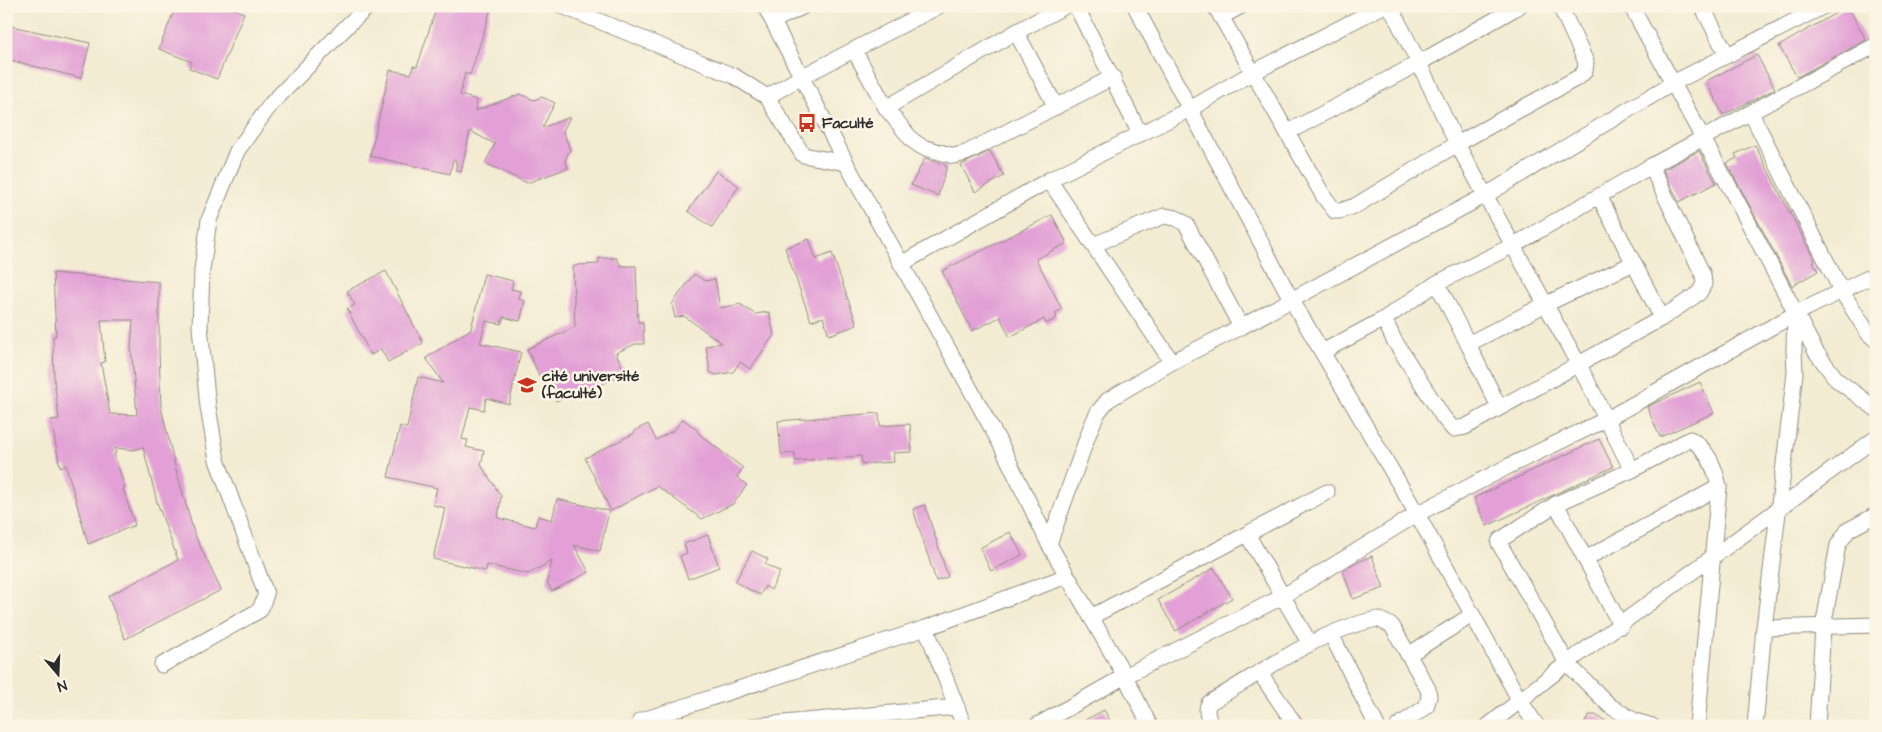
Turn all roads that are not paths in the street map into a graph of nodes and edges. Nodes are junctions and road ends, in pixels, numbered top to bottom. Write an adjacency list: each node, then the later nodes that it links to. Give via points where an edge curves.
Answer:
1 (370, 6): 88 (street, via 271,104 237,151 209,220 202,270 200,327 208,407 217,460 266,594 260,610)
2 (562, 6): 28 (street, via 734,76)
3 (765, 6): 18 (street)
4 (804, 6): 18 (street)
5 (939, 6): 21 (street)
6 (1066, 6): 19 (street)
7 (1076, 6): 26 (street)
8 (1135, 6): 31 (street)
9 (1241, 6): 17 (street)
10 (1382, 6): 24 (street)
11 (1390, 6): 23 (street)
12 (1519, 6): 23 (street)
13 (1560, 6): 36 (street, via 1586,62 1585,71)
14 (1631, 6): 27 (street)
15 (1824, 6): 22 (street)
16 (1704, 7): 22 (street)
17 (1218, 12): 24 (street)
18 (773, 21): 25 (street)
19 (1016, 32): 29 (street); 30 (street)
20 (1876, 44): 32 (street)
21 (854, 50): 25 (street); 30 (street)
22 (1727, 55): 27 (street)
23 (1419, 63): 33 (street); 36 (street)
24 (1252, 73): 31 (street); 33 (street)
25 (801, 77): 28 (street); 37 (street)
26 (1113, 77): 29 (street); 34 (street)
27 (1673, 82): 35 (street); 40 (street)
28 (768, 98): 37 (street, via 803,155)
29 (1056, 107): 30 (street, via 954,156 922,148)
30 (886, 108)
31 (1190, 109): 34 (street); 49 (street)
32 (1751, 113): 35 (street); 48 (street)
33 (1288, 132): 36 (street, via 1324,198 1335,211 1355,206)
34 (1140, 134): 39 (street)
35 (1702, 138): 38 (street); 51 (street)
36 (1457, 144): 40 (street)
37 (846, 164): 45 (street)
38 (1651, 166): 41 (street); 52 (street, via 1703,275 1704,284 1699,292)
39 (1049, 180): 42 (street); 45 (street)
40 (1486, 195): 43 (street); 49 (street)
41 (1600, 196): 43 (street); 44 (street)
42 (1093, 245): 54 (street, via 1164,216 1176,218 1186,224); 58 (street)
43 (1514, 245): 47 (street); 50 (street)
44 (1634, 263): 50 (street); 52 (street)
45 (901, 264): 72 (street, via 1001,445)
46 (1876, 274): 48 (street)
47 (1437, 283): 53 (street); 56 (street)
48 (1842, 292): 51 (street); 55 (street)
49 (1291, 299): 54 (street); 57 (street)
50 (1546, 304): 56 (street); 59 (street)
51 (1795, 314): 61 (street, via 1816,352 1837,380); 62 (street); 68 (street, via 1795,373)
52 (1662, 318): 59 (street)
53 (1384, 319): 57 (street); 60 (street, via 1443,417 1454,429 1462,428)
54 (1241, 327): 58 (street)
55 (1876, 340)
56 (1468, 344): 60 (street)
57 (1322, 352): 69 (street)
58 (1172, 362): 72 (street, via 1117,393 1098,412)
59 (1579, 365): 60 (street); 62 (street)
60 (1499, 407)
61 (1876, 409)
62 (1607, 420): 64 (street); 69 (street)
63 (1876, 438): 68 (street)
64 (1632, 470): 65 (street, via 1690,439 1700,445 1716,469); 67 (street)
65 (1719, 488): 73 (street); 74 (street)
66 (1327, 492): 71 (street)
67 (1556, 504): 74 (street); 87 (street, via 1499,543)
68 (1780, 509): 73 (street); 83 (street)
69 (1417, 514): 76 (street); 77 (street)
70 (1876, 515): 81 (street, via 1848,530 1838,545)
71 (1247, 534): 76 (street); 78 (street)
72 (1049, 544): 75 (street)
73 (1712, 557): 80 (street); 105 (street)
74 (1585, 559): 80 (street)
75 (1067, 576): 78 (street); 82 (street)
76 (1282, 597): 85 (street); 90 (street)
77 (1472, 615): 86 (street); 91 (street)
78 (1091, 617): 90 (street)
79 (1876, 625): 81 (street)
80 (1621, 626): 87 (street)
81 (1823, 627): 83 (street); 107 (street)
82 (926, 628): 92 (street); 93 (street, via 640,721)
83 (1764, 628): 106 (street)
84 (1331, 634): 85 (street); 86 (street, via 1378,619 1392,626); 100 (street)
85 (1310, 644): 89 (street)
86 (1408, 655): 101 (street, via 1428,689 1429,697 1426,707)
87 (1567, 663): 91 (street); 104 (street, via 1610,706 1635,721)
88 (162, 664)
89 (1260, 673): 98 (street, via 1209,703 1207,707); 99 (street)
90 (1125, 676): 96 (street); 97 (street)
91 (1520, 701): 102 (street); 103 (street)
92 (957, 707): 94 (street); 95 (street)
93 (640, 726)
94 (752, 726)
95 (964, 726)
96 (1036, 726)
97 (1150, 726)
98 (1212, 726)
99 (1296, 726)
100 (1377, 726)
101 (1398, 726)
102 (1488, 726)
103 (1537, 726)
104 (1652, 726)
105 (1697, 726)
106 (1756, 726)
107 (1817, 726)

